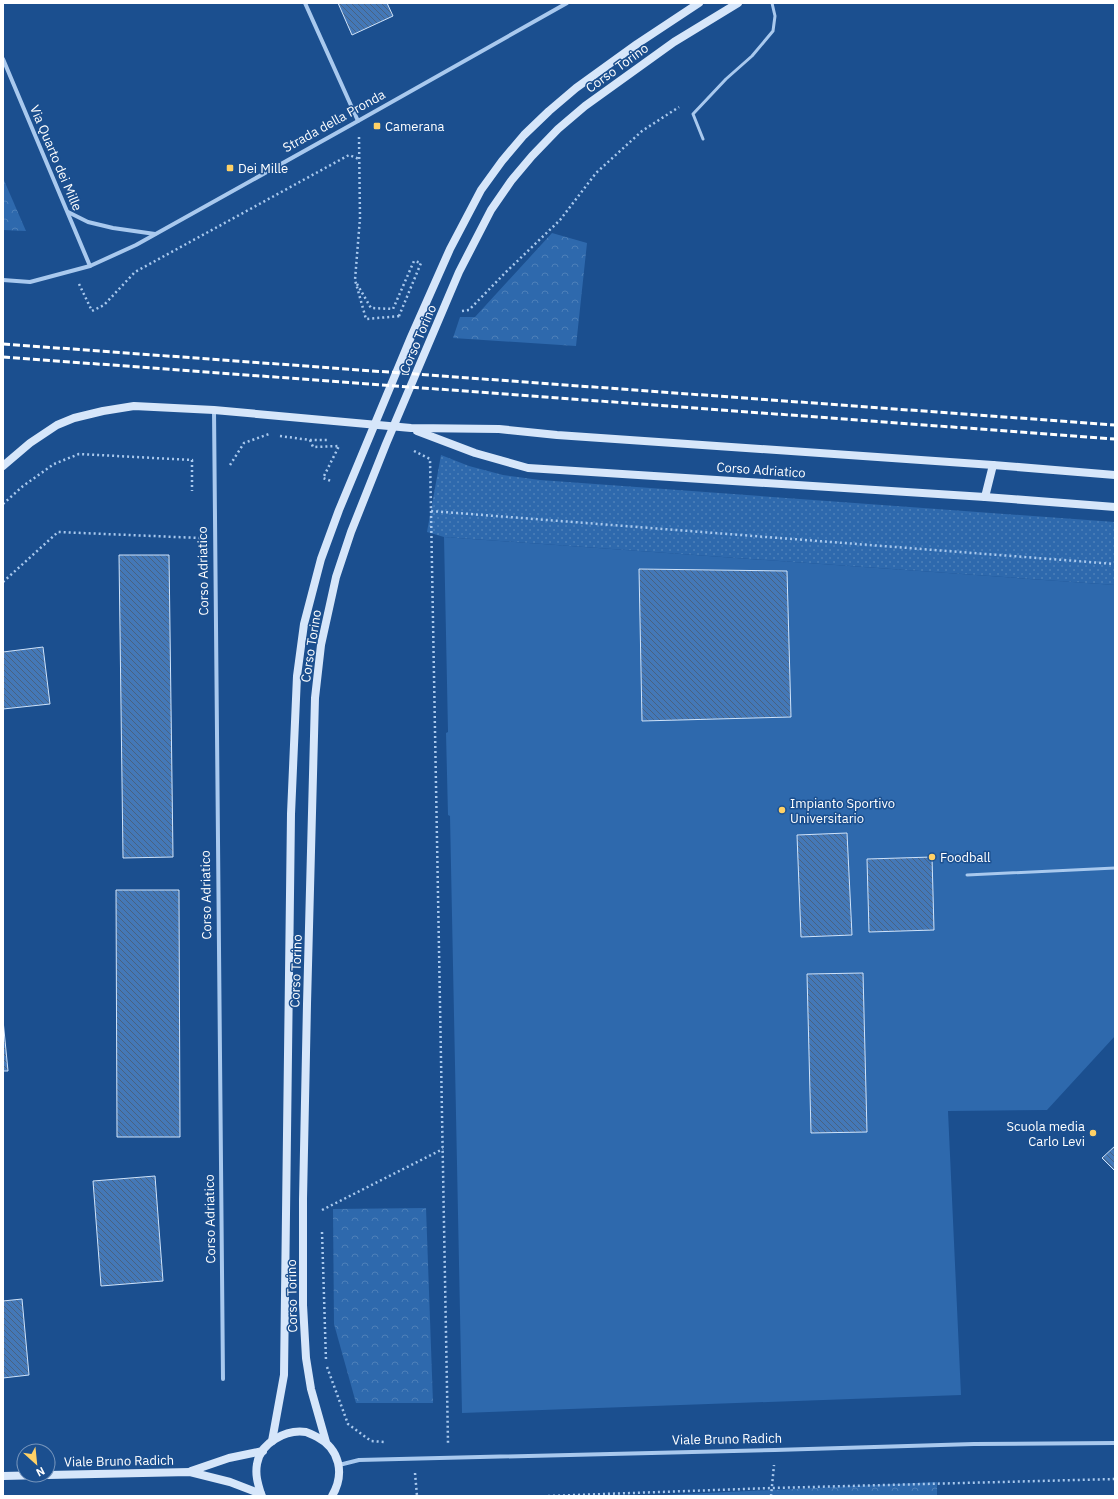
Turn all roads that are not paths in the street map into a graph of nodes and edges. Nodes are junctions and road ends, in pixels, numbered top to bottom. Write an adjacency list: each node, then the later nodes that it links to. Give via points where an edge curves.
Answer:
1 (305, 3): 9 (street)
2 (555, 3): 7 (street)
3 (567, 3): 7 (street, Strada della Pronda)
4 (700, 3): 25 (street, Corso Torino, via 637,44 549,111 524,135 481,190 450,249 421,314 321,559 304,624 297,676 289,898 284,1375)
5 (738, 3): 26 (street, Corso Torino, via 674,42 585,106 558,129 511,181 491,210 459,272 351,532 336,577 321,645 315,698 303,1198 303,1305 306,1358 311,1389)
6 (772, 3): 10 (lane, via 773,30 752,56 693,114)
7 (558, 8): 9 (street, Strada della Pronda)
8 (3, 59): 11 (street, Via Quarto dei Mille)
9 (358, 122): 12 (street, Strada della Pronda)
10 (703, 139)
11 (67, 212): 12 (street, via 88,222); 13 (street, Via Quarto dei Mille)
12 (155, 234): 13 (street, Strada della Pronda)
13 (90, 266): 14 (street, Strada della Pronda, via 30,282)
14 (3, 280)
15 (214, 410): 16 (street, Corso Adriatico); 18 (street, Corso Adriatico, via 134,406 74,418 30,443); 24 (street, Corso Adriatico)
16 (412, 428): 17 (street, Corso Adriatico, via 499,429 565,436); 20 (street, Corso Adriatico, via 475,453 528,468)
17 (993, 465): 19 (street, Corso Adriatico); 20 (street)
18 (3, 466)
19 (1115, 475)
20 (985, 497): 21 (street, Corso Adriatico)
21 (1115, 507)
22 (1115, 868): 23 (lane)
23 (967, 875)
24 (223, 1379)
25 (272, 1441): 26 (street, via 292,1432 307,1432); 28 (street)
26 (326, 1442): 29 (street, via 334,1452)
27 (1115, 1443): 29 (street, Viale Bruno Radich, via 974,1444 359,1460)
28 (263, 1451): 30 (street, Viale Bruno Radich, via 229,1458); 34 (street, via 257,1463 256,1478)
29 (339, 1465): 35 (street, via 338,1486)
30 (190, 1472): 31 (street, Viale Bruno Radich); 34 (street, Viale Bruno Radich, via 230,1482)
31 (56, 1475)
32 (3, 1476): 33 (street)
33 (16, 1476)
34 (262, 1495)
35 (332, 1496)

